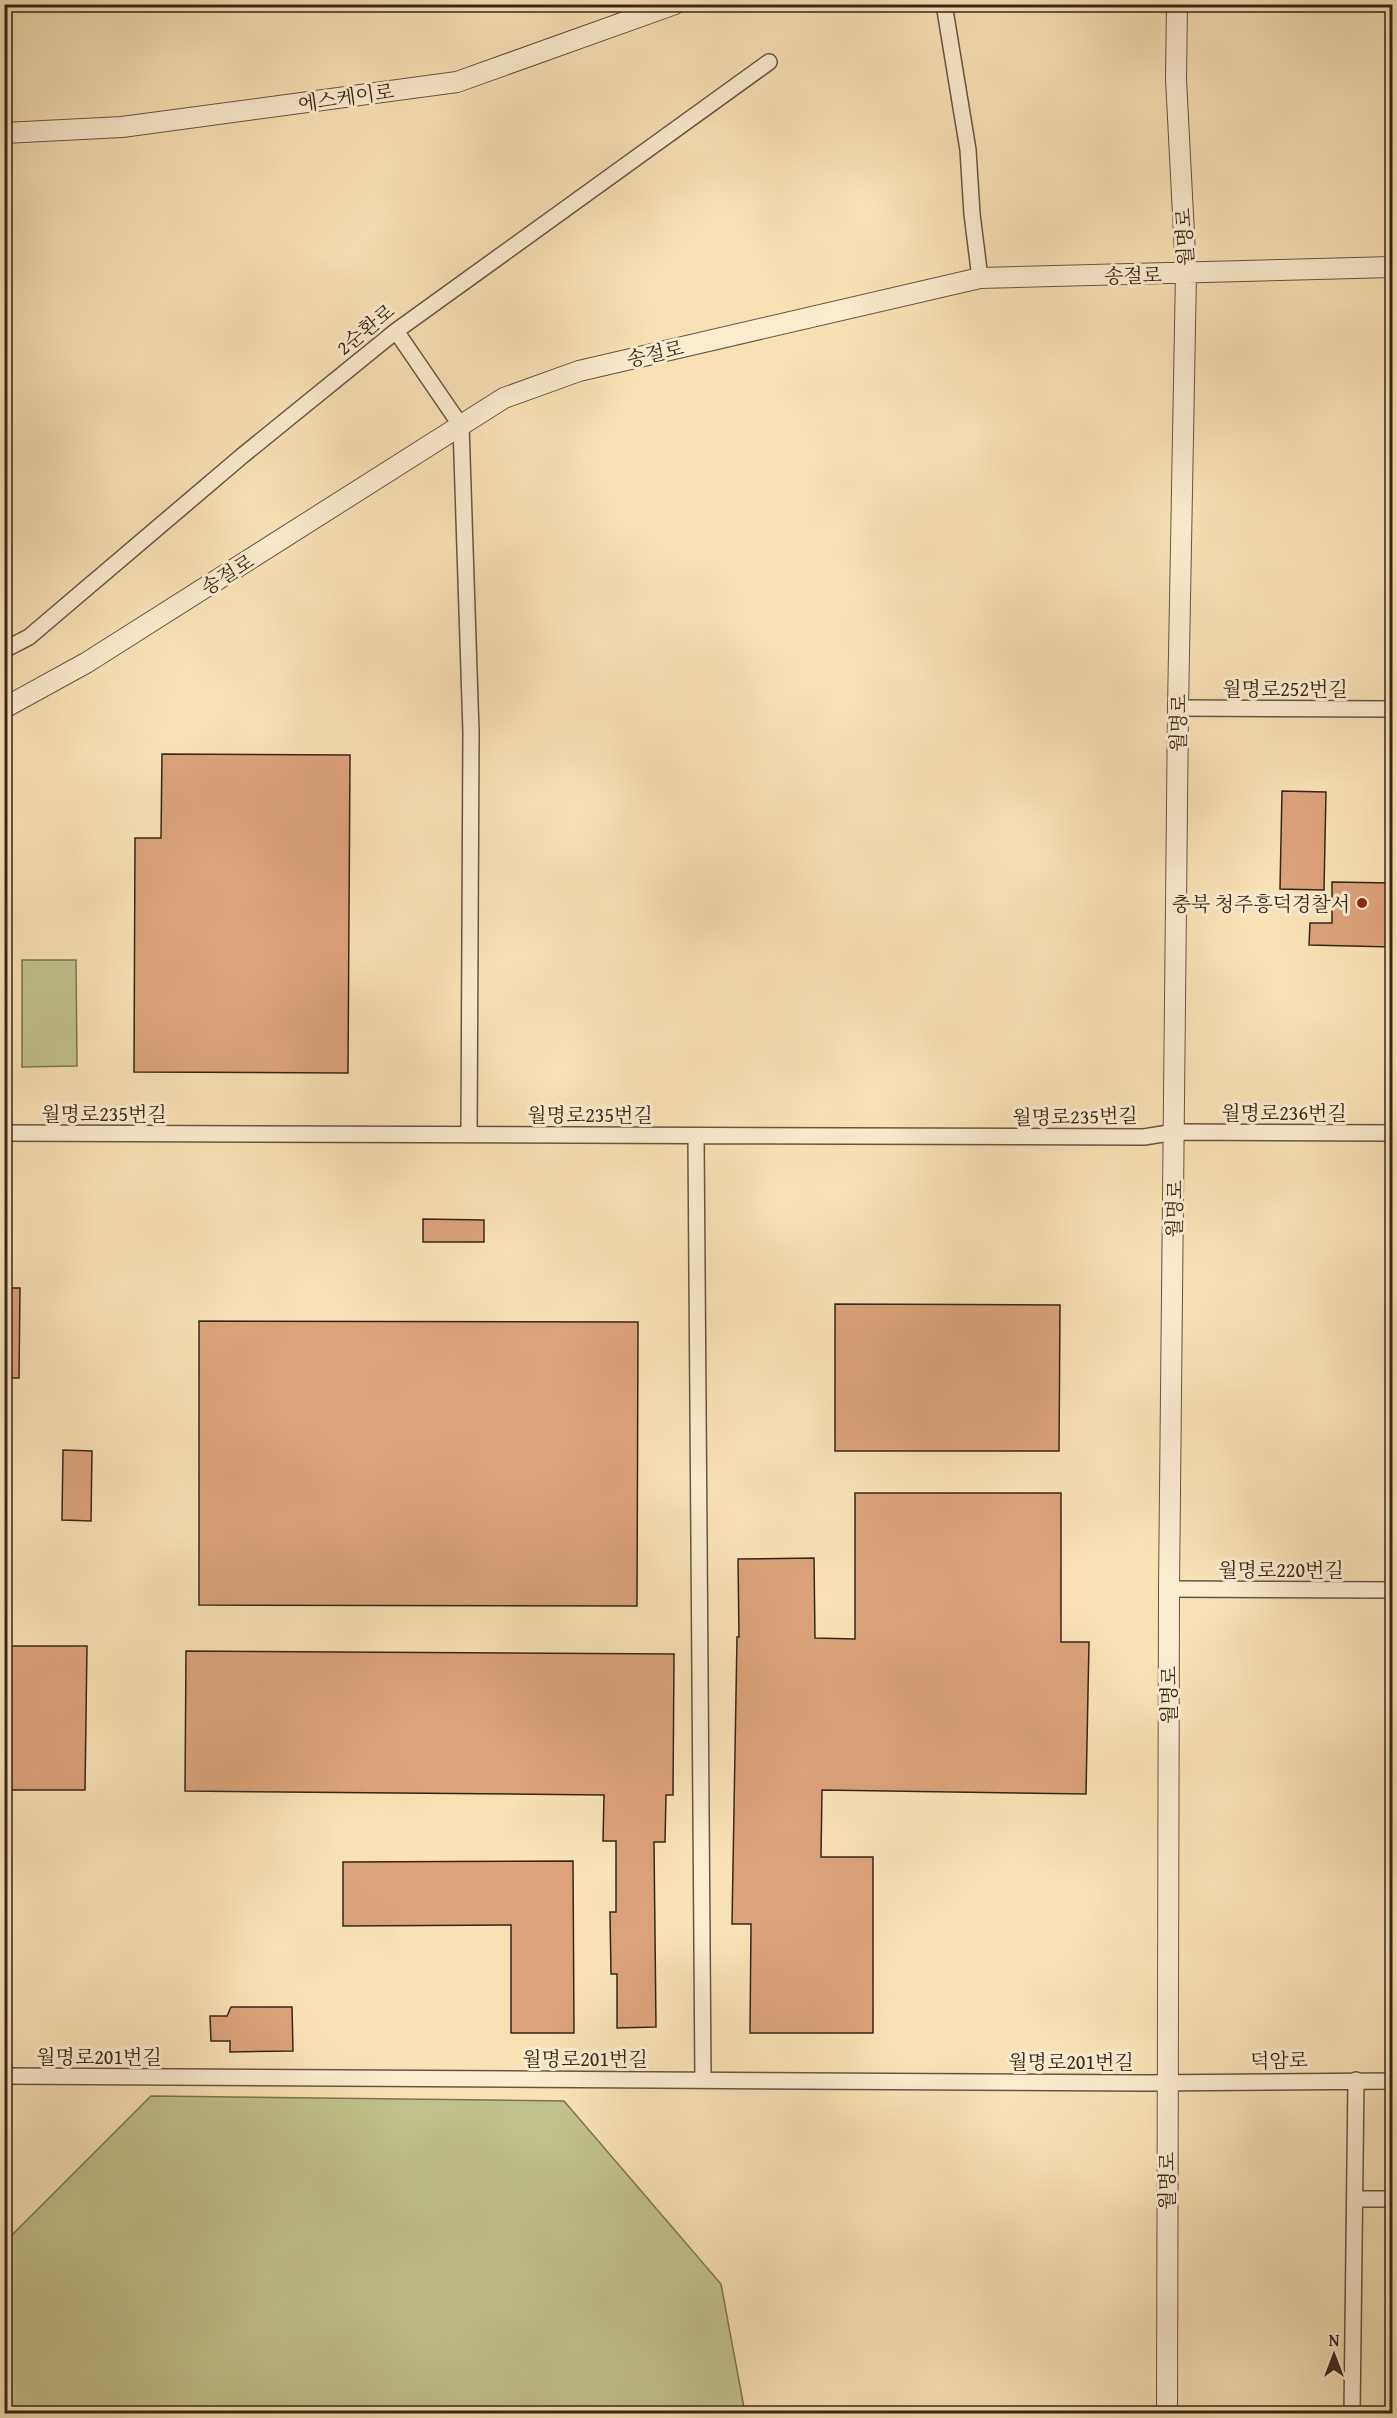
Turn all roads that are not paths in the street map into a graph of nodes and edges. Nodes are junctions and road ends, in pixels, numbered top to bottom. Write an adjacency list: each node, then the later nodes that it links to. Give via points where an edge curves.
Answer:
1 (675, 4): 5 (street, 에스케이로, via 457,82 122,127)
2 (944, 4): 8 (street, via 968,150)
3 (1177, 4): 7 (street, 월명로, via 1176,79)
4 (769, 62): 9 (street, 2순환로)
5 (4, 133)
6 (1392, 267): 7 (street, 송절로)
7 (1186, 273): 8 (street, 송절로); 13 (street, 월명로)
8 (980, 278): 10 (street, 송절로, via 579,371 504,398)
9 (396, 331): 10 (street); 11 (street, 2순환로, via 29,637)
10 (461, 426): 12 (street, 송절로, via 86,663); 18 (street, via 471,732)
11 (4, 650)
12 (4, 708)
13 (1178, 708): 14 (street, 월명로252번길); 15 (street, 월명로)
14 (1392, 709)
15 (1174, 1132): 17 (street, 월명로236번길); 19 (street, 월명로235번길, via 1132,1137); 20 (street, 월명로)
16 (4, 1133): 18 (street, 월명로235번길)
17 (1392, 1133)
18 (469, 1135): 19 (street, 월명로235번길)
19 (696, 1136): 23 (street)
20 (1169, 1589): 21 (street, 월명로220번길); 26 (street, 월명로)
21 (1392, 1590)
22 (4, 2076): 23 (street, 월명로201번길)
23 (703, 2080): 26 (street, 월명로201번길)
24 (1356, 2080): 25 (street, 덕암로); 26 (street, 덕암로); 27 (street)
25 (1392, 2081)
26 (1166, 2083): 29 (street, 월명로)
27 (1355, 2199): 28 (street); 30 (street)
28 (1392, 2199)
29 (1167, 2414)
30 (1353, 2414)

